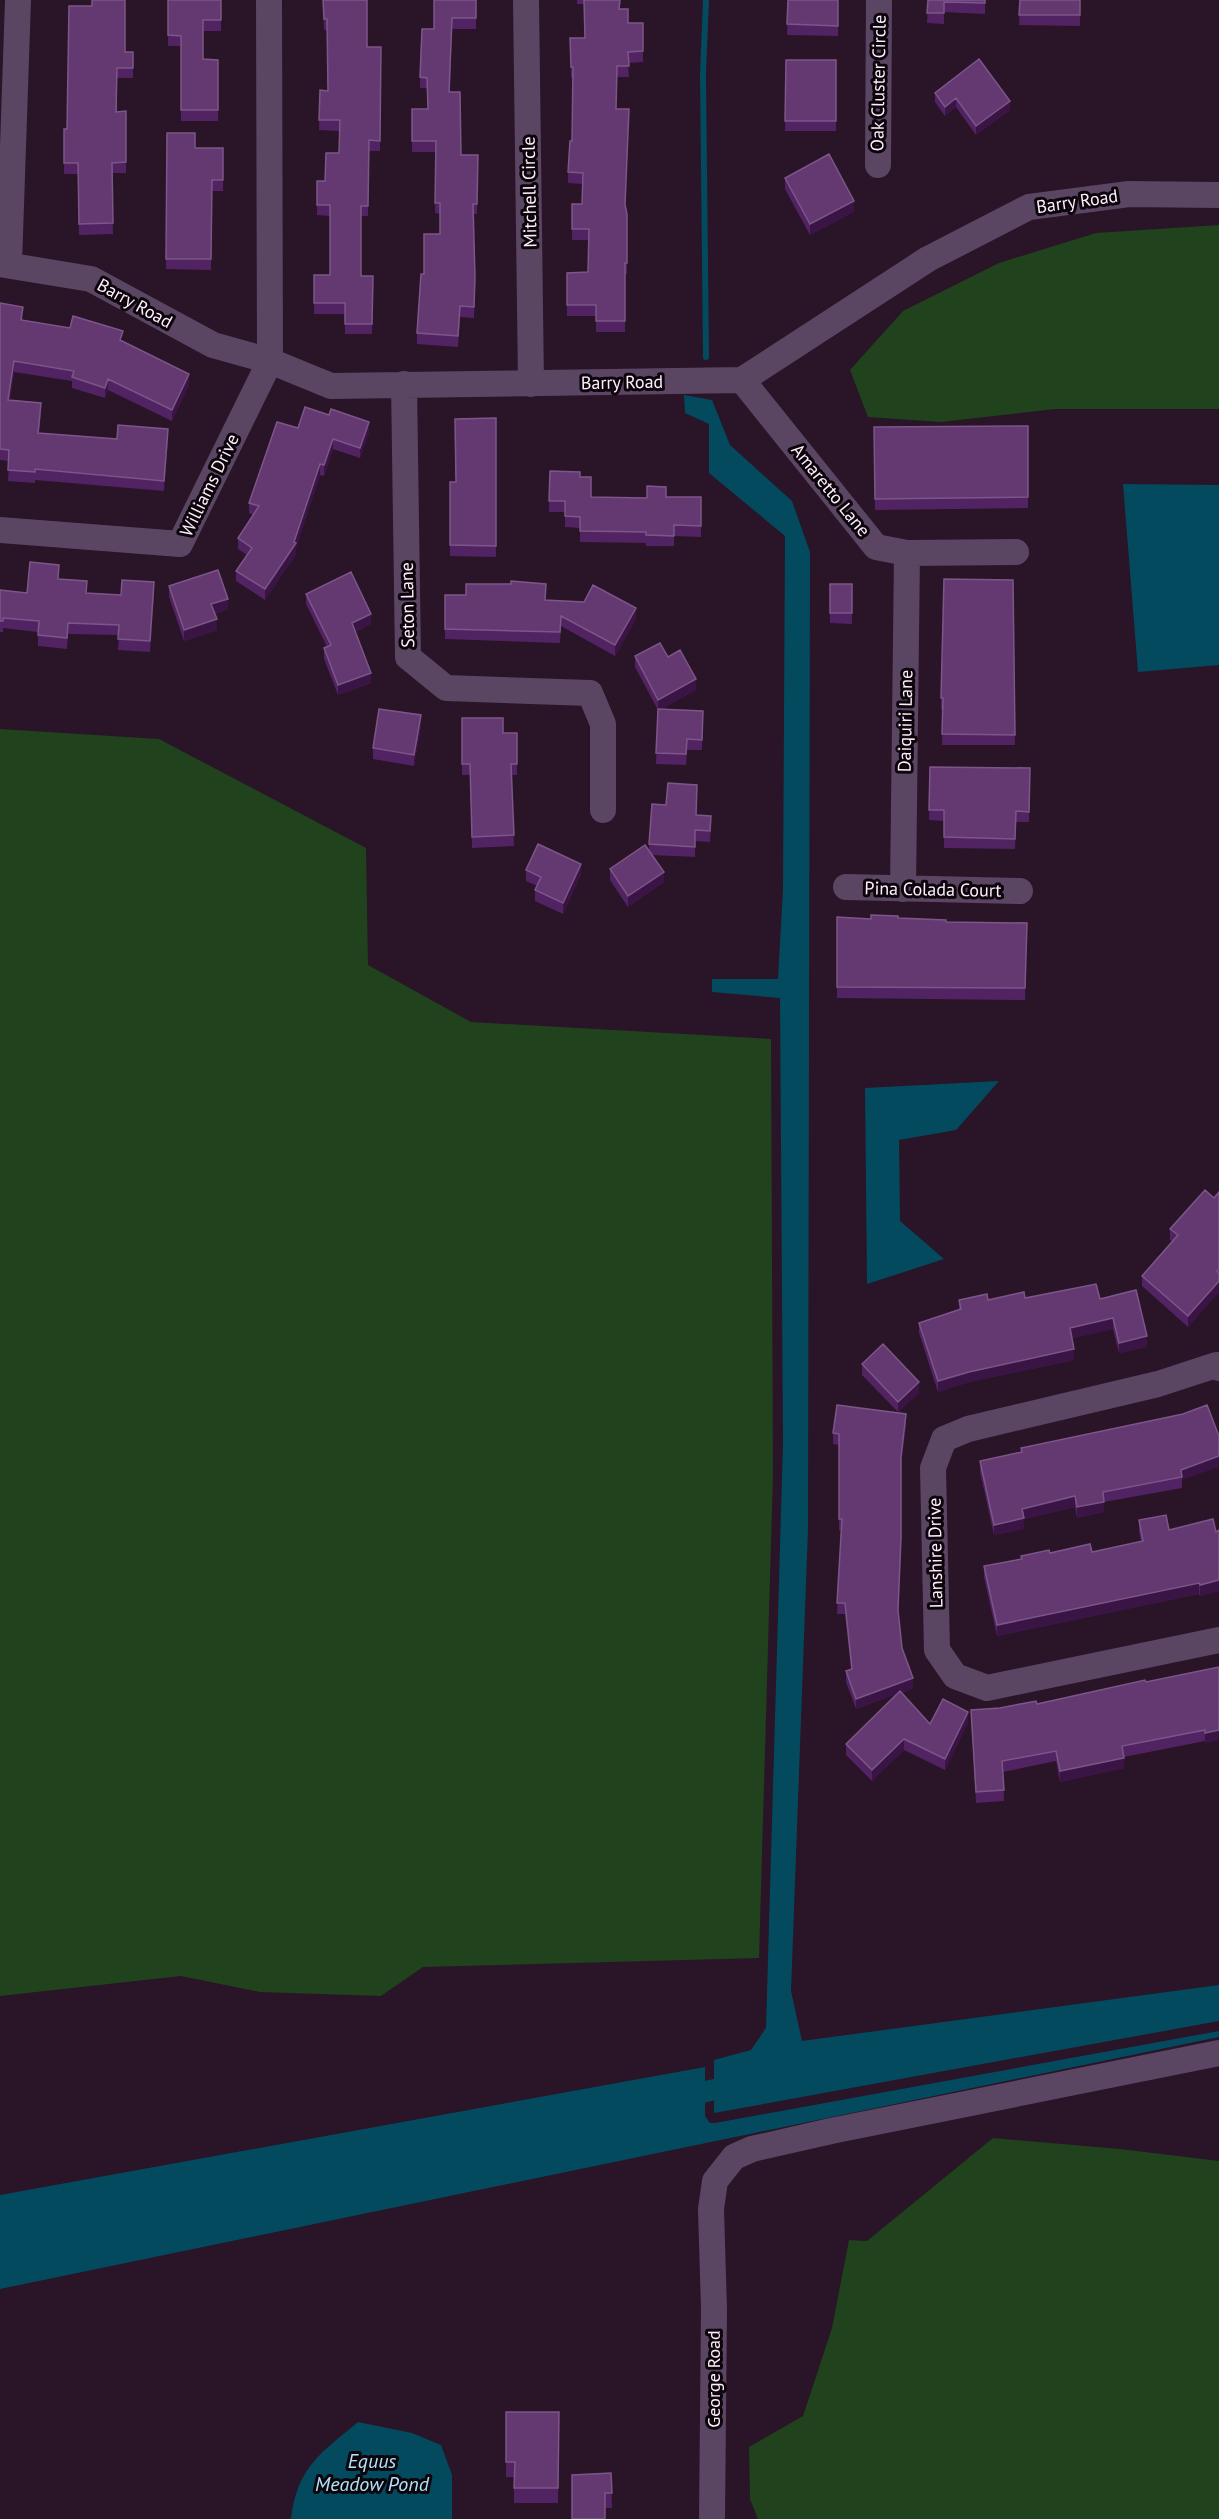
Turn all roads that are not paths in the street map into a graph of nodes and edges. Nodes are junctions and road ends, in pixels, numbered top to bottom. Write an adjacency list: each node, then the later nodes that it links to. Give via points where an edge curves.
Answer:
1 (269, 0): 8 (street)
2 (526, 0): 11 (street, Mitchell Circle)
3 (879, 0): 5 (street, Oak Cluster Circle)
4 (12, 8): 7 (street)
5 (878, 165)
6 (1219, 195): 9 (street, Barry Road, via 1130,194 1029,207 928,259)
7 (5, 264): 8 (street, Barry Road, via 91,279 213,345)
8 (270, 361): 10 (street, Barry Road, via 331,386); 12 (street, Williams Drive, via 180,544)
9 (742, 380): 11 (street, Barry Road); 14 (street, Amaretto Lane, via 876,547)
10 (404, 384): 11 (street, Barry Road); 15 (street, Seton Lane, via 408,657 446,688 590,693 603,724)
11 (531, 384)
12 (0, 530)
13 (1016, 552): 14 (street, Amaretto Lane)
14 (907, 553): 17 (street, Daiquiri Lane)
15 (603, 810)
16 (846, 887): 17 (street, Pina Colada Court)
17 (903, 889): 18 (street, Pina Colada Court)
18 (1020, 891)
19 (1218, 1365): 20 (street, Lanshire Drive, via 1158,1384 968,1429 944,1439 933,1468 937,1650 955,1676 987,1688)
20 (1219, 1640)
21 (1219, 2053): 22 (street, George Road, via 831,2131 752,2149 734,2157 715,2181 711,2209)
22 (712, 2519)

